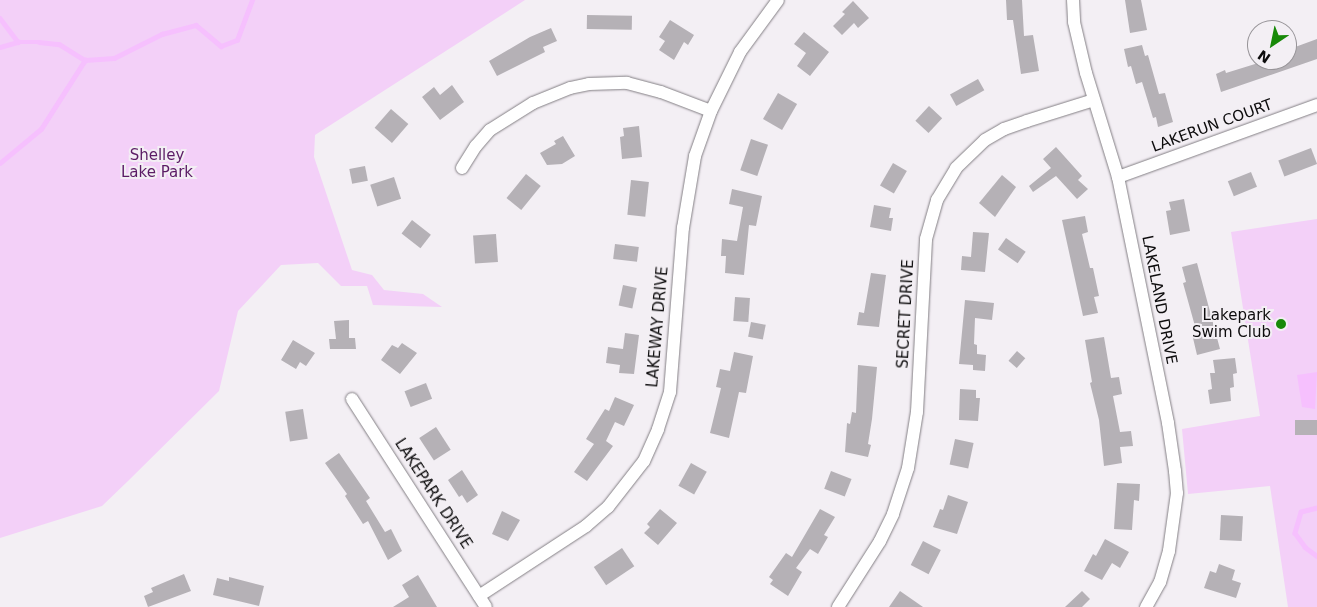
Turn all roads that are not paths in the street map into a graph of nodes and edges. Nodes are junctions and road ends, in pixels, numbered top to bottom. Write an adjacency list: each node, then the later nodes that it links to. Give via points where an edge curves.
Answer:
1 (778, 0): 5 (street, LAKEWAY DRIVE, via 740,52)
2 (1073, 0): 3 (street, LAKELAND DRIVE, via 1074,22)
3 (1094, 100): 7 (street, LAKELAND DRIVE); 10 (street, SECRET DRIVE, via 1004,129 985,140 956,168 940,194 926,239 917,412 908,468 880,541)
4 (1317, 105): 7 (street, LAKERUN COURT)
5 (711, 110): 6 (street, via 627,83 570,88 533,103 490,130); 9 (street, LAKEWAY DRIVE, via 689,186 670,392 644,461 608,507)
6 (462, 168)
7 (1118, 177): 11 (street, LAKELAND DRIVE, via 1168,423 1177,493 1166,567)
8 (352, 399): 9 (street, LAKEPARK DRIVE)
9 (483, 602)
10 (838, 607)
11 (1146, 607)

